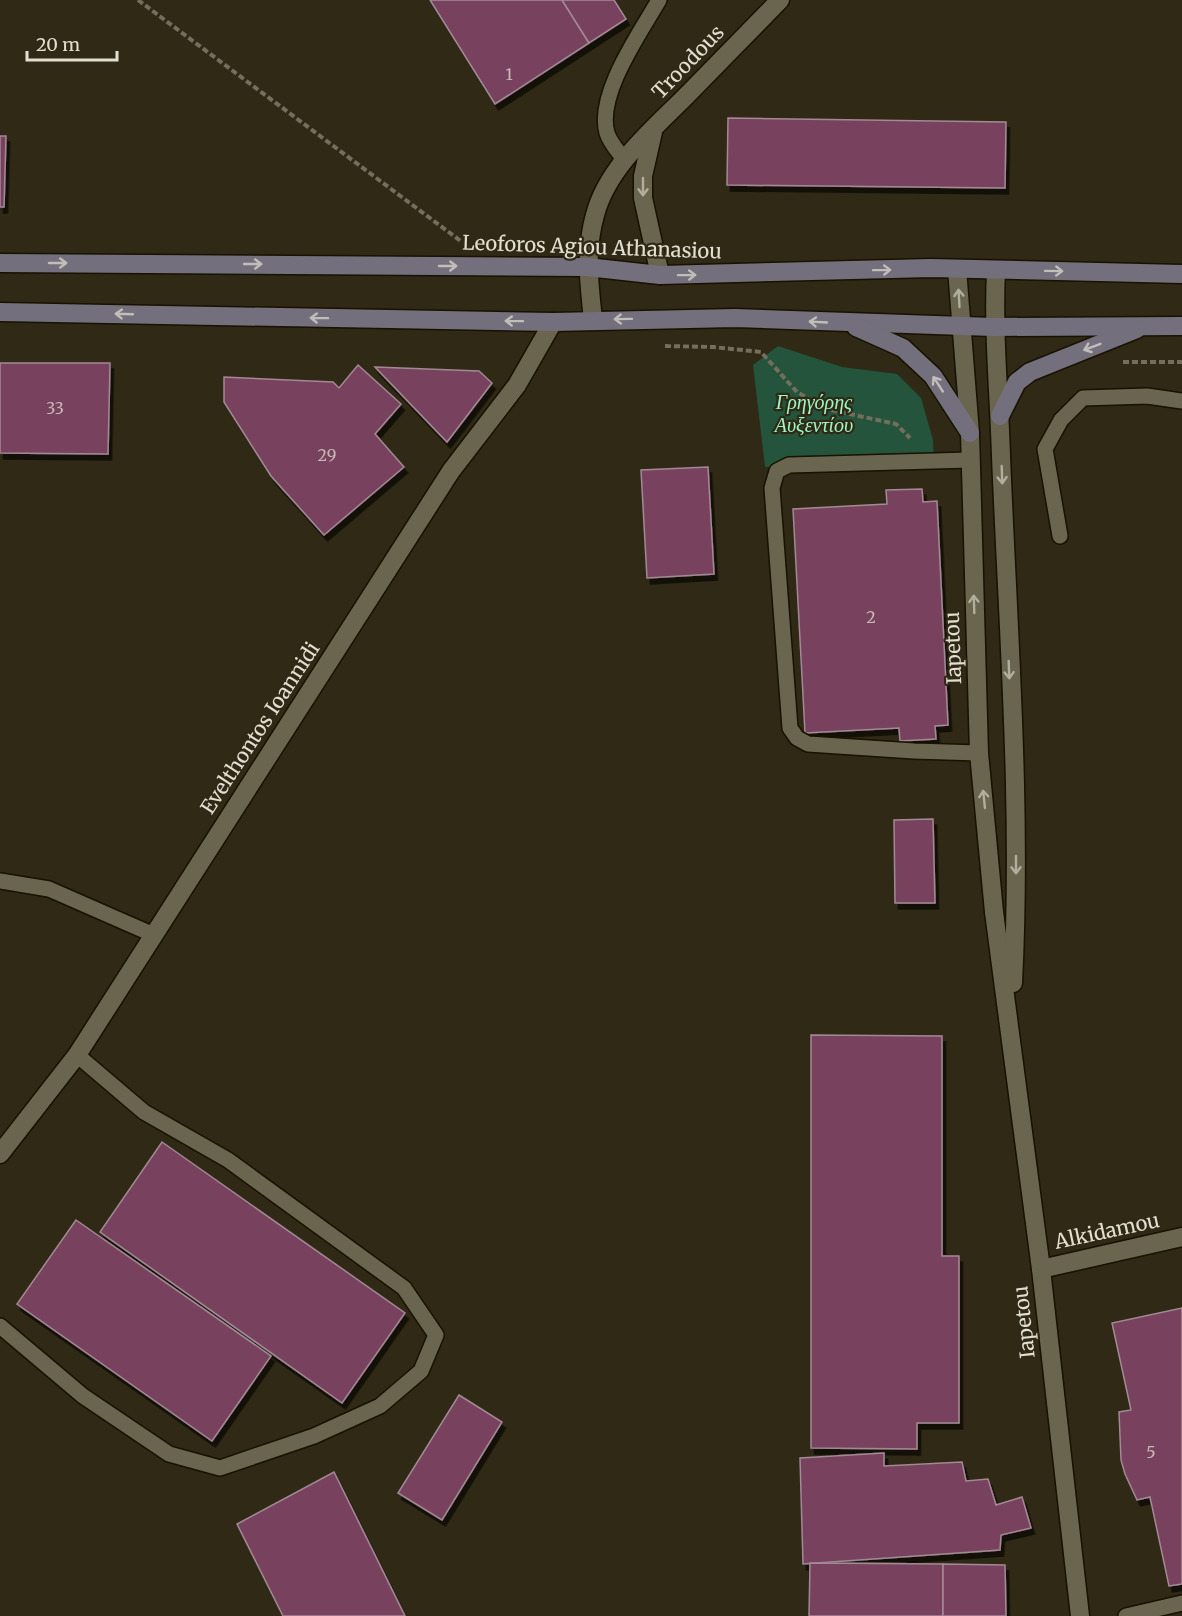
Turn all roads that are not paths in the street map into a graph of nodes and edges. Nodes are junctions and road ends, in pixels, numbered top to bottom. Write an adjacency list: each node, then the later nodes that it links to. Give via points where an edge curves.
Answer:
1 (659, 0): 4 (lane, via 608,96 604,116 608,135)
2 (780, 0): 3 (street, Troodous)
3 (653, 130): 4 (street, Troodous); 10 (street, Troodous, one-way to 10, via 643,198)
4 (625, 161): 6 (street, Troodous, via 595,214)
5 (0, 262): 6 (main road, Leoforos Agiou Athanasiou, one-way to 6)
6 (587, 267): 10 (main road, Leoforos Agiou Athanasiou); 12 (street, Troodous)
7 (957, 270): 8 (main road, Leoforos Agiou Athanasiou); 10 (main road, Leoforos Agiou Athanasiou, one-way to 7); 16 (street, Iapetou, one-way to 7)
8 (996, 270): 9 (main road, Leoforos Agiou Athanasiou, one-way to 9); 18 (street, Iapetou)
9 (1182, 274)
10 (660, 275)
11 (0, 312): 13 (main road, one-way to 11)
12 (594, 320): 13 (main road); 14 (main road, one-way to 12, via 735,318)
13 (553, 322): 26 (street, Evelthontos Ioannidi, via 517,385 451,471)
14 (846, 323): 16 (main road); 21 (main road, one-way to 14, via 933,376 903,348)
15 (1147, 325): 17 (main road); 18 (main road); 20 (main road, one-way to 20, via 1030,372 1017,382)
16 (961, 326): 18 (main road); 21 (street, Iapetou)
17 (1182, 326)
18 (993, 327): 20 (street, Iapetou)
19 (1182, 401): 23 (lane, via 1147,396 1083,398 1061,420 1045,449)
20 (1000, 417): 27 (street, Iapetou, one-way to 27, via 1016,839)
21 (970, 433): 22 (street, Iapetou)
22 (970, 460): 24 (street, Iapetou, one-way to 22); 24 (lane, via 789,465 777,471 772,488 790,728 797,738 808,744)
23 (1060, 536)
24 (979, 753): 27 (street, Iapetou, one-way to 24, via 994,912)
25 (0, 881): 26 (lane, via 49,889)
26 (154, 935): 28 (street, Evelthontos Ioannidi)
27 (1010, 1023): 31 (street, Iapetou)
28 (77, 1055): 29 (street, Evelthontos Ioannidi); 32 (lane, via 144,1112 228,1160 404,1288 436,1335 422,1371 380,1406 314,1436 220,1468 169,1454 83,1396)
29 (0, 1154)
30 (1182, 1238): 31 (street, Alkidamou)
31 (1041, 1269): 34 (street, Iapetou)
32 (0, 1326)
33 (1182, 1603): 35 (lane)
34 (1080, 1616)
35 (1126, 1616)

